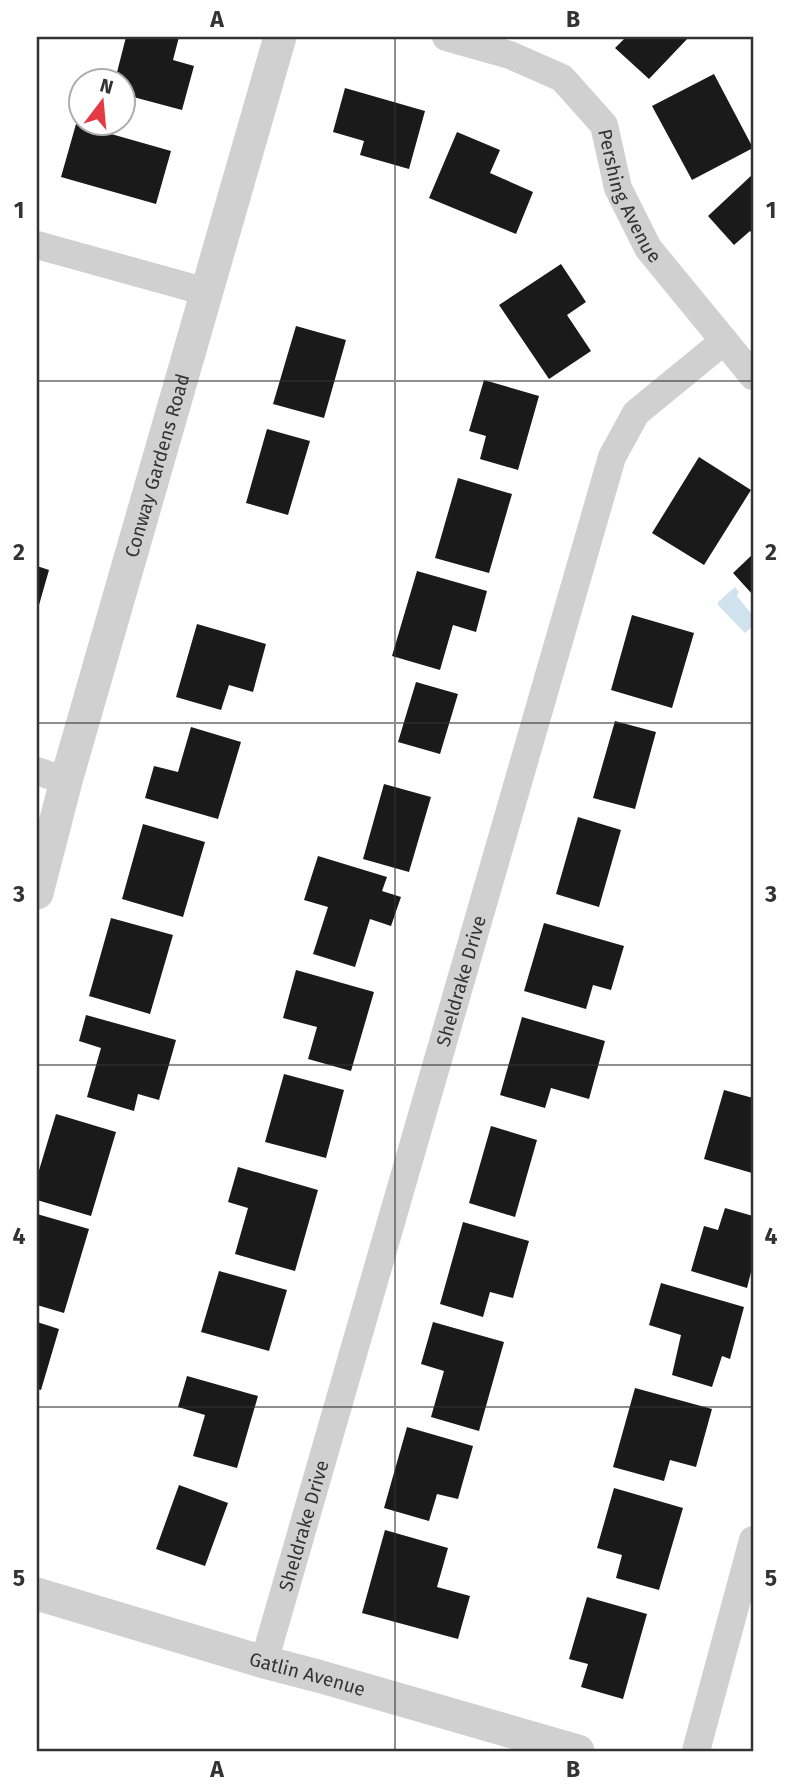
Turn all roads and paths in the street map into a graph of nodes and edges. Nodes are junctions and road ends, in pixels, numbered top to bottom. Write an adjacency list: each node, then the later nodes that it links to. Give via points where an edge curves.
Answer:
1 (281, 37): 4 (street, Conway Gardens Road)
2 (446, 37): 5 (street, Pershing Avenue, via 510,55 562,78 604,125 618,188 648,248)
3 (37, 246): 4 (street)
4 (207, 292): 7 (street, Conway Gardens Road)
5 (724, 341): 6 (street, Pershing Avenue); 11 (street, Sheldrake Drive, via 636,413 612,457)
6 (753, 376)
7 (51, 776): 8 (street, Conway Gardens Road)
8 (37, 893)
9 (753, 1540): 13 (street)
10 (37, 1594): 11 (street, Gatlin Avenue)
11 (264, 1662): 12 (street, Gatlin Avenue)
12 (578, 1751)
13 (696, 1751)

